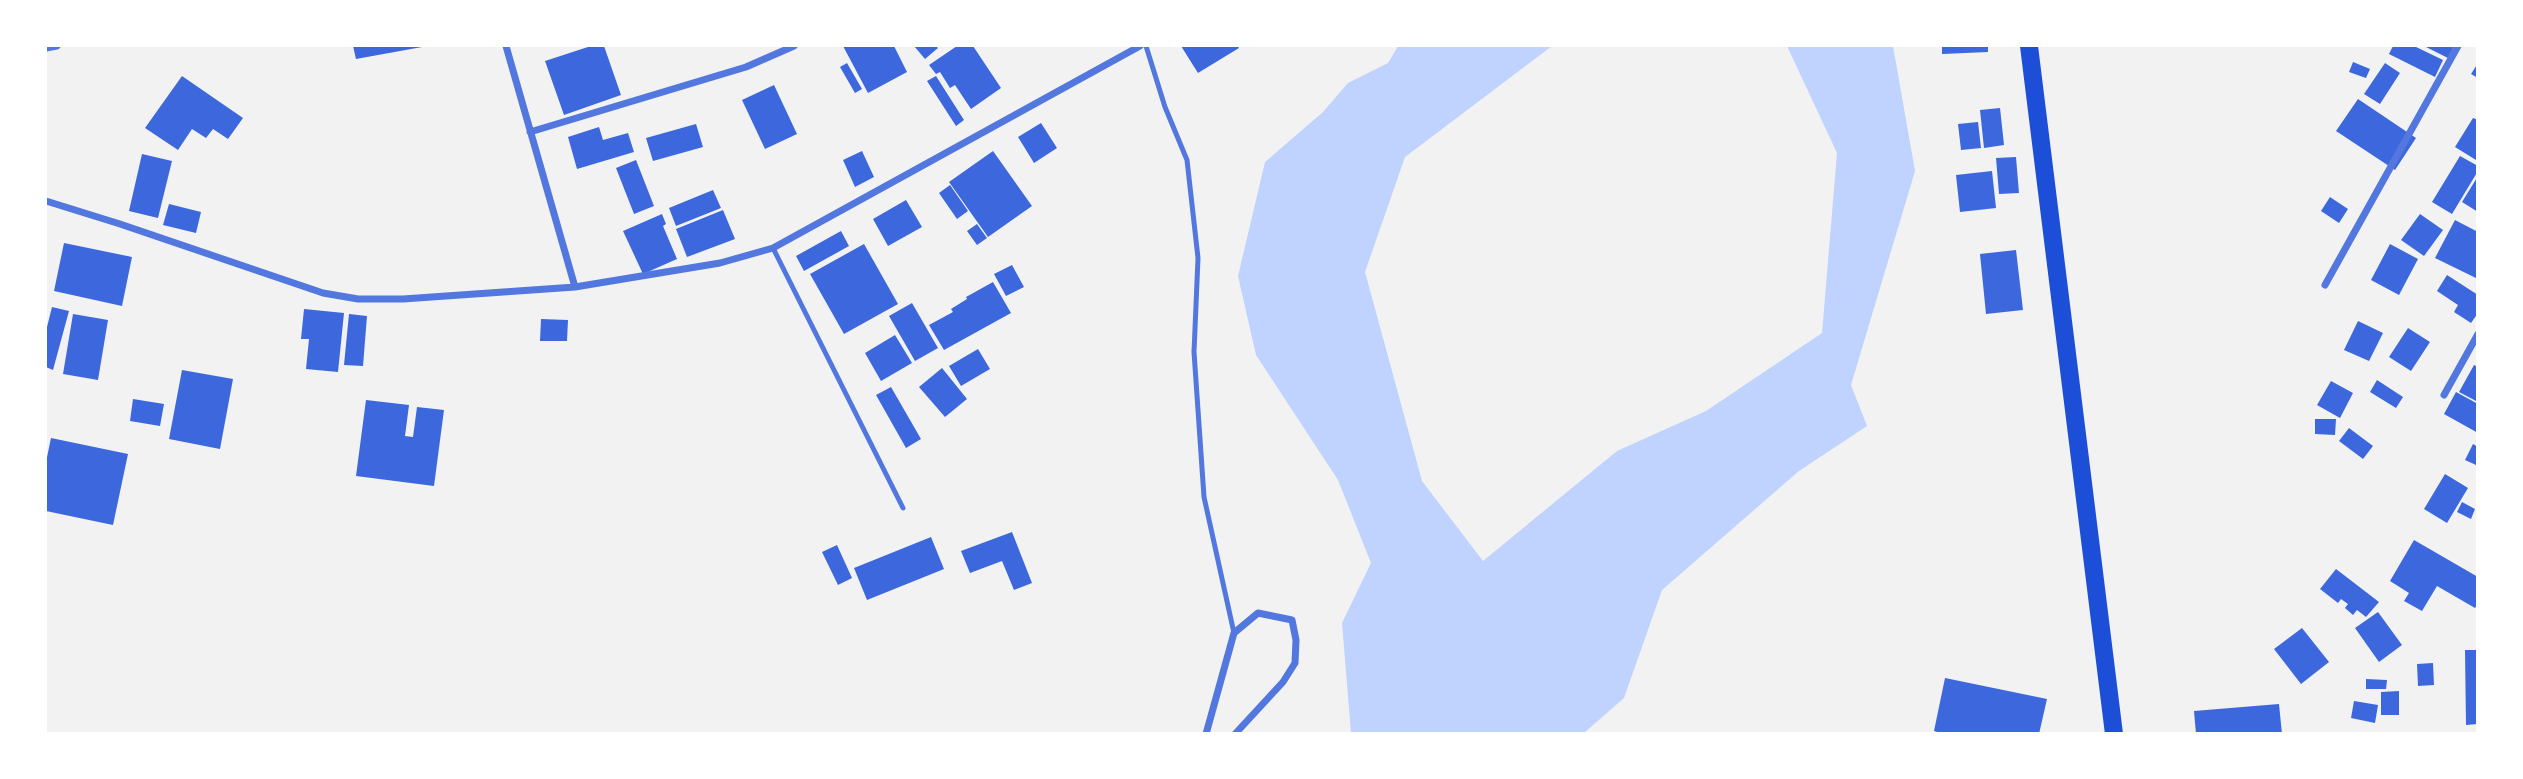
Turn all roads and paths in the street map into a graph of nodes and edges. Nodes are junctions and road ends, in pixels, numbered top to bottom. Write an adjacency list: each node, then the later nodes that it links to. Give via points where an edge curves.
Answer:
1 (57, 46): 8 (street)
2 (506, 46): 9 (street)
3 (794, 46): 9 (street, via 746,67)
4 (1140, 46): 11 (street)
5 (1146, 46): 17 (lane, via 1187,160 1198,258 1194,352 1205,497)
6 (2029, 46): 20 (main road)
7 (2458, 46): 12 (street)
8 (46, 48)
9 (530, 132): 13 (street)
10 (46, 201): 13 (street, via 323,293 358,299)
11 (773, 248): 13 (street, via 720,264); 16 (lane)
12 (2325, 285)
13 (575, 287)
14 (2477, 334): 15 (street)
15 (2444, 395)
16 (903, 508)
17 (1234, 633): 18 (street); 19 (street, via 1258,613 1292,620 1296,640 1295,663 1283,682)
18 (1206, 733)
19 (1235, 733)
20 (2114, 733)

